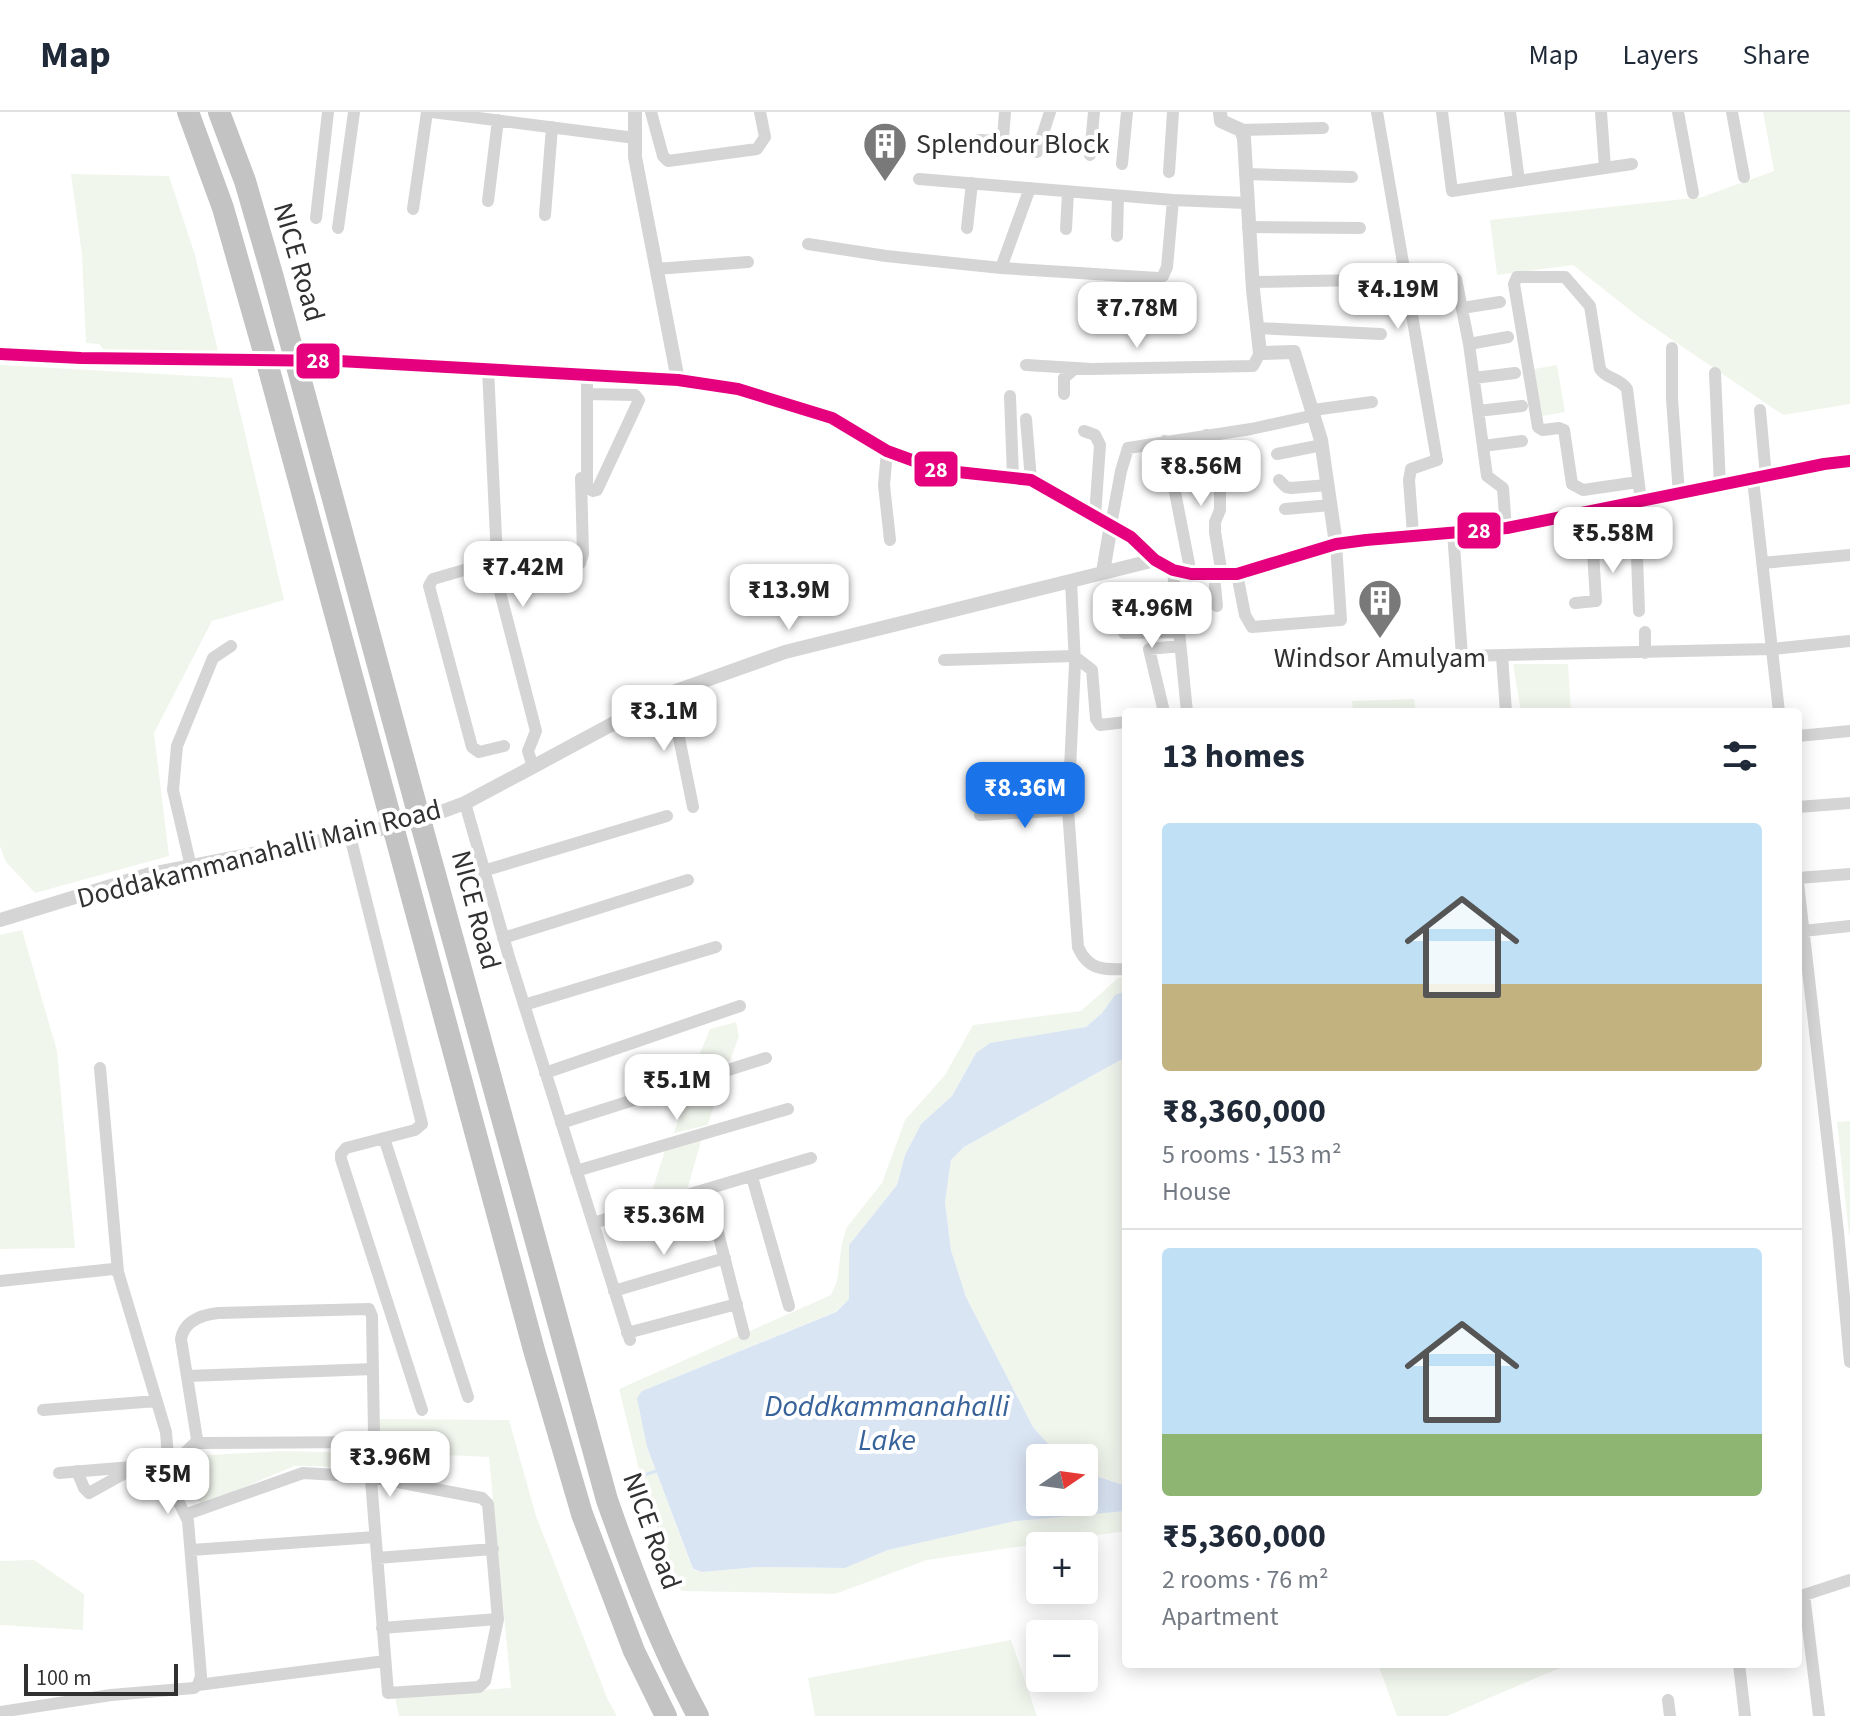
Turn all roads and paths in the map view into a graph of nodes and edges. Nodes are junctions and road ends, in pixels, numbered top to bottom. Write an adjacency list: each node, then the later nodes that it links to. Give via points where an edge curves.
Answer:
1 (188, 112): 224 (highway, NICE Road, via 223,208 268,366 582,1514 616,1607)
2 (219, 112): 225 (highway, NICE Road, via 272,274 607,1500 650,1613)
3 (328, 112): 48 (street)
4 (354, 112): 50 (street)
5 (429, 112): 21 (street); 46 (street)
6 (635, 112): 25 (street)
7 (651, 112): 8 (street, via 668,161 757,149 765,137)
8 (760, 112)
9 (1005, 112): 26 (street, via 1003,138)
10 (1050, 112): 27 (street)
11 (1094, 112): 28 (street)
12 (1127, 112): 29 (street)
13 (1173, 112): 32 (street)
14 (1220, 112): 24 (street, via 1221,121)
15 (1377, 112): 115 (street, via 1437,460 1411,469)
16 (1442, 112): 37 (street, via 1452,191)
17 (1510, 112): 37 (street)
18 (1601, 112): 31 (street)
19 (1678, 112): 41 (street)
20 (1732, 112): 35 (street)
21 (498, 120): 22 (street); 44 (street)
22 (552, 127): 25 (street); 47 (street)
23 (1323, 128): 24 (street)
24 (1241, 130): 33 (street)
25 (635, 138): 58 (street)
26 (979, 140)
27 (1037, 152)
28 (1090, 155)
29 (1122, 164)
30 (1632, 164): 31 (street)
31 (1605, 168): 37 (street)
32 (1169, 172)
33 (1245, 174): 34 (street); 45 (street)
34 (1352, 177)
35 (1744, 177)
36 (919, 179): 38 (street)
37 (1519, 181)
38 (972, 183): 39 (street); 51 (street)
39 (1030, 188): 40 (street); 57 (street)
40 (1068, 192): 42 (street); 53 (street)
41 (1693, 193)
42 (1118, 196): 43 (street); 54 (street)
43 (1173, 200): 45 (street); 57 (street, via 1167,267 1158,278)
44 (488, 201)
45 (1246, 203): 49 (street)
46 (413, 209)
47 (545, 215)
48 (316, 218)
49 (1248, 227): 52 (street); 61 (street)
50 (338, 228)
51 (967, 228)
52 (1360, 228)
53 (1066, 229)
54 (1117, 236)
55 (808, 244): 57 (street)
56 (748, 262): 58 (street)
57 (1001, 268)
58 (656, 269): 80 (street)
59 (1456, 279): 63 (street)
60 (1360, 280): 61 (street)
61 (1252, 282): 64 (street)
62 (1500, 302): 63 (street)
63 (1462, 308): 67 (street)
64 (1257, 328): 65 (street); 69 (street)
65 (1381, 334)
66 (1508, 337): 67 (street)
67 (1469, 344): 79 (street)
68 (1672, 348): 106 (street)
69 (1260, 353): 75 (street, via 1253,366); 88 (street, via 1294,352)
70 (0, 354): 71 (street)
71 (223, 359)
72 (339, 361): 74 (street)
73 (1026, 365): 75 (street)
74 (488, 369): 78 (street); 121 (street, via 497,558)
75 (1074, 369): 82 (street, via 1064,378)
76 (1515, 373): 79 (street)
77 (1715, 373): 105 (street)
78 (584, 375): 80 (street); 81 (street); 122 (street, via 582,559 576,565)
79 (1474, 378): 87 (street)
80 (678, 380): 96 (street, via 738,389 832,418)
81 (587, 394): 81 (street, via 587,487 593,491 639,400 635,395)
82 (1064, 394)
83 (1010, 396): 99 (street)
84 (1372, 402): 88 (street)
85 (1522, 406): 87 (street)
86 (1760, 410): 100 (street)
87 (1478, 411): 95 (street)
88 (1314, 413): 91 (street); 94 (street)
89 (1026, 419): 101 (street)
90 (1084, 431): 111 (street, via 1095,435 1100,445)
91 (1206, 435): 92 (street); 126 (street, via 1220,490 1215,532)
92 (1165, 441): 112 (street, via 1128,448); 125 (street)
93 (1522, 441): 95 (street)
94 (1322, 445): 97 (street); 104 (street)
95 (1483, 446): 113 (street, via 1487,476 1503,488)
96 (887, 451): 99 (street, via 939,470); 116 (street, via 884,485)
97 (1277, 454)
98 (1850, 461): 100 (street)
99 (1013, 477): 101 (street)
100 (1759, 478): 105 (street); 120 (street)
101 (1031, 480): 111 (street)
102 (1279, 480): 104 (street, via 1291,488)
103 (1633, 482): 103 (street, via 1575,488 1564,430 1538,427 1517,277 1565,277 1590,306 1600,369 1627,389); 107 (street)
104 (1328, 485): 108 (street)
105 (1720, 486): 106 (street)
106 (1679, 494): 107 (street)
107 (1636, 502): 110 (street); 130 (street)
108 (1331, 505): 109 (street); 117 (street)
109 (1285, 509)
110 (1587, 512): 113 (street); 128 (street, via 1596,601)
111 (1095, 516): 112 (street)
112 (1111, 525): 119 (street); 124 (street)
113 (1506, 529): 114 (street)
114 (1453, 532): 115 (street); 140 (street, via 1462,656)
115 (1413, 534): 117 (street)
116 (890, 540)
117 (1336, 544): 126 (street); 126 (street, via 1341,620 1252,627)
118 (1850, 555): 120 (street)
119 (1155, 560): 123 (street); 124 (street, Doddakammanahalli Main Road)
120 (1762, 563): 137 (street)
121 (506, 565)
122 (528, 566)
123 (1173, 570): 125 (street); 131 (street)
124 (1103, 572): 127 (street, Doddakammanahalli Main Road)
125 (1191, 574): 126 (street)
126 (1224, 575): 129 (street)
127 (1071, 581): 139 (street); 142 (street, Doddakammanahalli Main Road, via 785,652)
128 (1575, 603)
129 (1217, 606)
130 (1639, 611)
131 (1179, 632): 133 (street); 136 (street)
132 (1645, 632): 138 (street)
133 (1124, 633)
134 (1850, 641): 137 (street)
135 (231, 646): 160 (street, via 213,658 177,746 173,790)
136 (1180, 646): 143 (street, via 1149,649); 144 (street)
137 (1772, 649): 138 (street); 146 (street)
138 (1645, 653): 140 (street)
139 (1074, 656): 141 (street); 147 (street, via 1092,670 1100,725); 156 (street)
140 (1502, 656): 145 (street)
141 (944, 660)
142 (670, 693): 151 (street, Doddakammanahalli Main Road); 154 (street)
143 (1163, 708)
144 (1184, 708)
145 (1506, 708)
146 (1779, 708)
147 (1122, 722)
148 (1850, 731): 149 (street)
149 (1802, 736)
150 (504, 746): 151 (street, via 473,749 429,586 433,579 485,564 494,569 536,731 528,751)
151 (533, 767): 152 (street, Doddakammanahalli Main Road)
152 (465, 803): 159 (street, Doddakammanahalli Main Road); 161 (street)
153 (1850, 803): 155 (street)
154 (693, 807)
155 (1802, 807)
156 (1068, 810): 157 (street); 172 (street, via 1078,947 1089,964 1101,970)
157 (980, 815)
158 (667, 816): 161 (street)
159 (350, 836): 160 (street, Doddakammanahalli Main Road); 180 (street, via 422,1124)
160 (191, 867): 165 (street, Doddakammanahalli Main Road, via 150,874)
161 (483, 871): 169 (street)
162 (1850, 874): 164 (street)
163 (688, 880): 169 (street)
164 (1802, 880)
165 (0, 920)
166 (1802, 921): 168 (street)
167 (1850, 926): 168 (street)
168 (1803, 931): 170 (street)
169 (503, 938): 173 (street)
170 (1802, 946): 186 (street)
171 (716, 947): 173 (street)
172 (1122, 969)
173 (524, 1005): 177 (street)
174 (740, 1006): 177 (street)
175 (766, 1058): 179 (street)
176 (100, 1068): 188 (street)
177 (545, 1073): 179 (street)
178 (788, 1109): 182 (street)
179 (561, 1123): 182 (street)
180 (384, 1138): 198 (street); 201 (street, via 346,1148 341,1159)
181 (811, 1158): 183 (street)
182 (576, 1171): 185 (street)
183 (752, 1177): 184 (street); 192 (street)
184 (707, 1190): 185 (street); 187 (street)
185 (593, 1223): 190 (street)
186 (1844, 1246): 194 (street)
187 (725, 1258): 190 (street); 191 (street)
188 (118, 1272): 189 (street); 199 (street)
189 (0, 1281)
190 (614, 1291): 191 (street, via 629,1336)
191 (737, 1304): 193 (street)
192 (789, 1306)
193 (744, 1334)
194 (1849, 1338): 195 (street)
195 (1850, 1362)
196 (373, 1369): 197 (street); 197 (street, via 372,1316 365,1308 202,1316 181,1334); 202 (street, via 374,1434)
197 (187, 1376): 203 (street)
198 (468, 1397)
199 (156, 1401): 200 (street); 205 (street)
200 (43, 1410)
201 (422, 1410)
202 (368, 1442): 203 (street); 208 (street)
203 (195, 1443): 205 (street)
204 (136, 1466): 205 (street); 206 (street); 206 (street, via 89,1493)
205 (168, 1467): 209 (street, via 173,1491)
206 (77, 1471): 207 (street)
207 (59, 1473)
208 (371, 1477): 209 (street, via 303,1473); 210 (street); 211 (street, via 482,1498 488,1504)
209 (187, 1514): 212 (street)
210 (375, 1537): 212 (street); 213 (street)
211 (493, 1549): 213 (street); 217 (street)
212 (191, 1550): 221 (street)
213 (377, 1558): 218 (street)
214 (1850, 1580): 215 (street)
215 (1802, 1596)
216 (1802, 1603): 228 (street)
217 (498, 1619): 218 (street); 219 (street, via 485,1681 479,1687 388,1693)
218 (382, 1628): 219 (street)
219 (385, 1661): 221 (street)
220 (1739, 1668): 227 (street)
221 (198, 1685): 223 (street)
222 (1668, 1700): 226 (street)
223 (0, 1712)
224 (666, 1716)
225 (698, 1716)
226 (1670, 1716)
227 (1745, 1716)
228 (1819, 1716)

